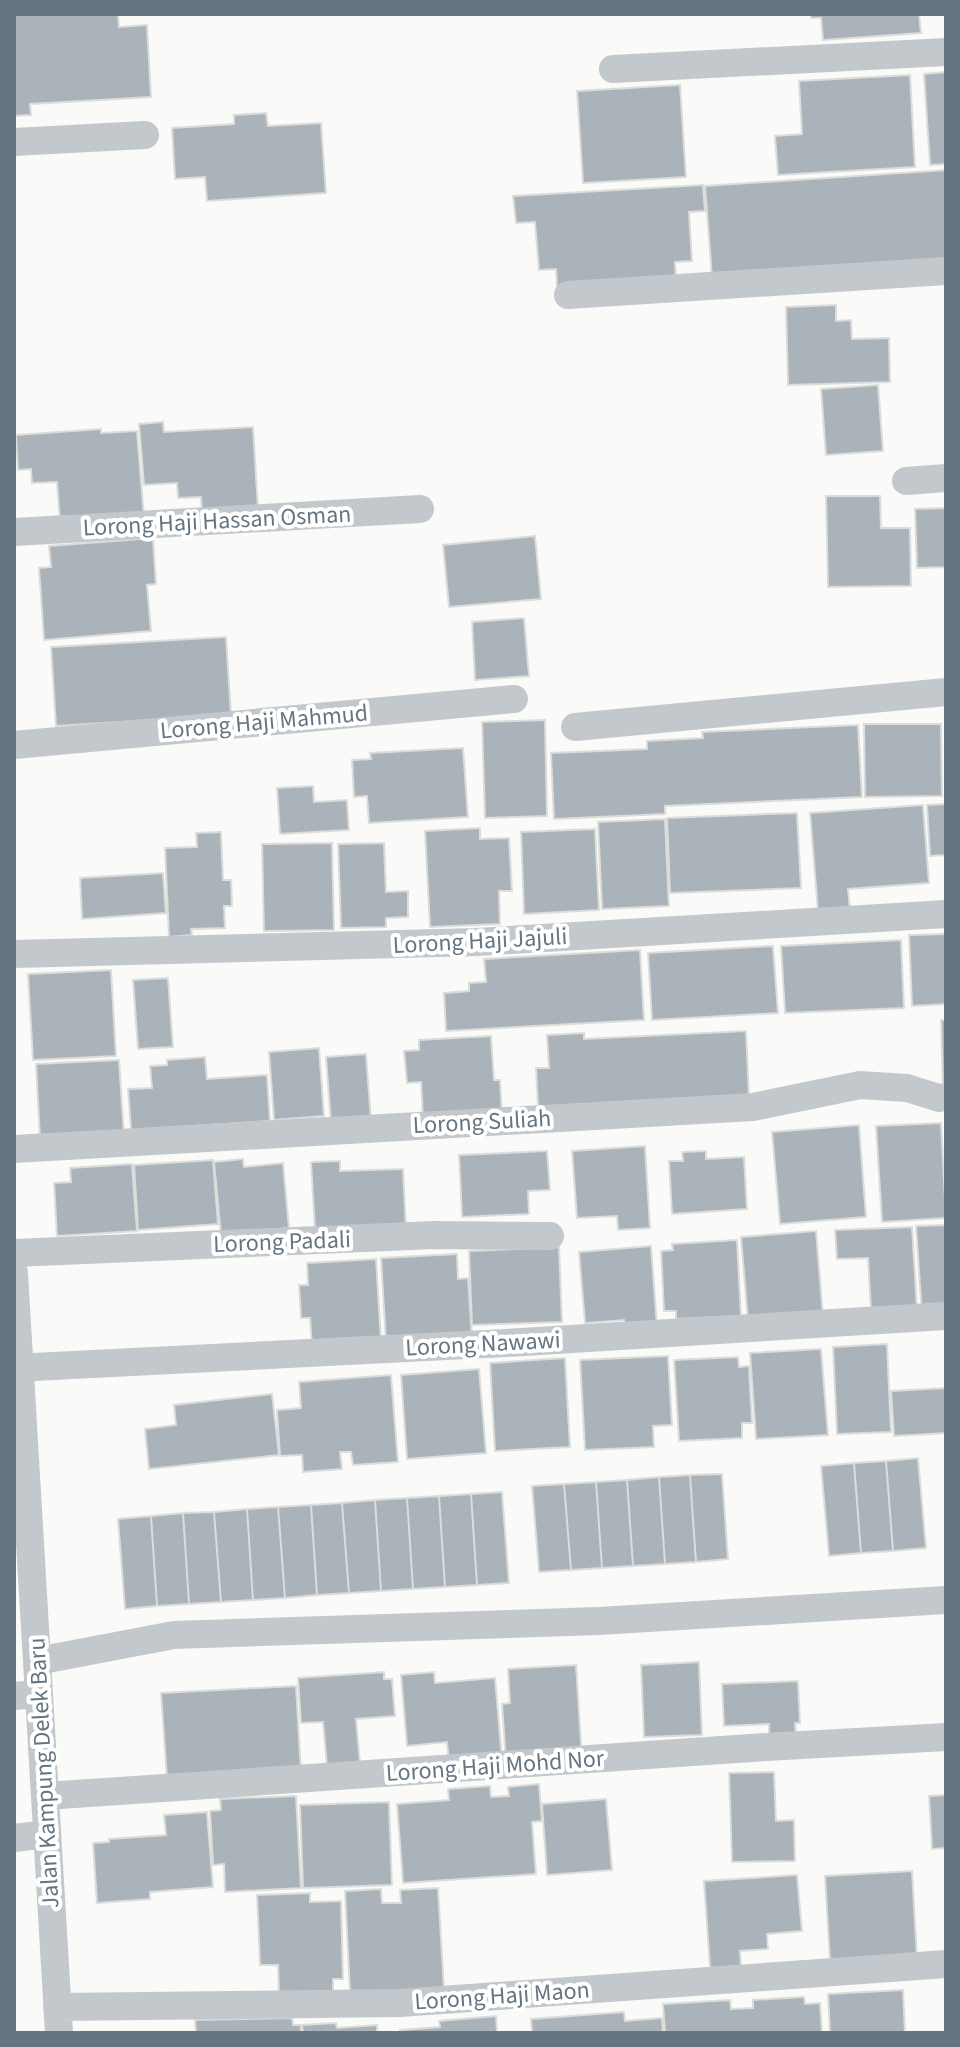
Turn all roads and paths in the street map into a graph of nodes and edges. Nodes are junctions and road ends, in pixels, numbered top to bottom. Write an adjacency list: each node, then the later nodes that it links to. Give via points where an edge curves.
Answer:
1 (946, 52): 2 (street)
2 (613, 69)
3 (145, 135): 4 (street)
4 (14, 142)
5 (946, 271): 6 (street)
6 (568, 295)
7 (946, 478): 8 (street)
8 (906, 481)
9 (420, 509): 10 (street, Lorong Haji Hassan Osman)
10 (14, 532)
11 (946, 692): 13 (street)
12 (514, 699): 14 (street, Lorong Haji Mahmud)
13 (575, 727)
14 (14, 745)
15 (946, 914): 16 (street, Lorong Haji Jajuli, via 477,942)
16 (14, 954)
17 (946, 1097): 18 (street, Lorong Suliah, via 860,1085 753,1107)
18 (14, 1149)
19 (550, 1236): 20 (street, Lorong Padali, via 434,1235)
20 (14, 1253)
21 (14, 1273): 23 (street, Jalan Kampung Delek Baru)
22 (946, 1316): 23 (street, Lorong Nawawi)
23 (17, 1368): 24 (street, Jalan Kampung Delek Baru)
24 (21, 1500): 26 (street, Jalan Kampung Delek Baru)
25 (946, 1600): 26 (street, via 599,1621 174,1635)
26 (37, 1661): 27 (street, Jalan Kampung Delek Baru)
27 (26, 1695): 29 (street, Jalan Kampung Delek Baru)
28 (946, 1737): 29 (street, Lorong Haji Mohd Nor)
29 (45, 1796): 30 (street, Jalan Kampung Delek Baru)
30 (47, 1834): 31 (street); 33 (street, Jalan Kampung Delek Baru)
31 (14, 1838)
32 (946, 1964): 33 (street, Lorong Haji Maon, via 400,2003)
33 (58, 2020)

